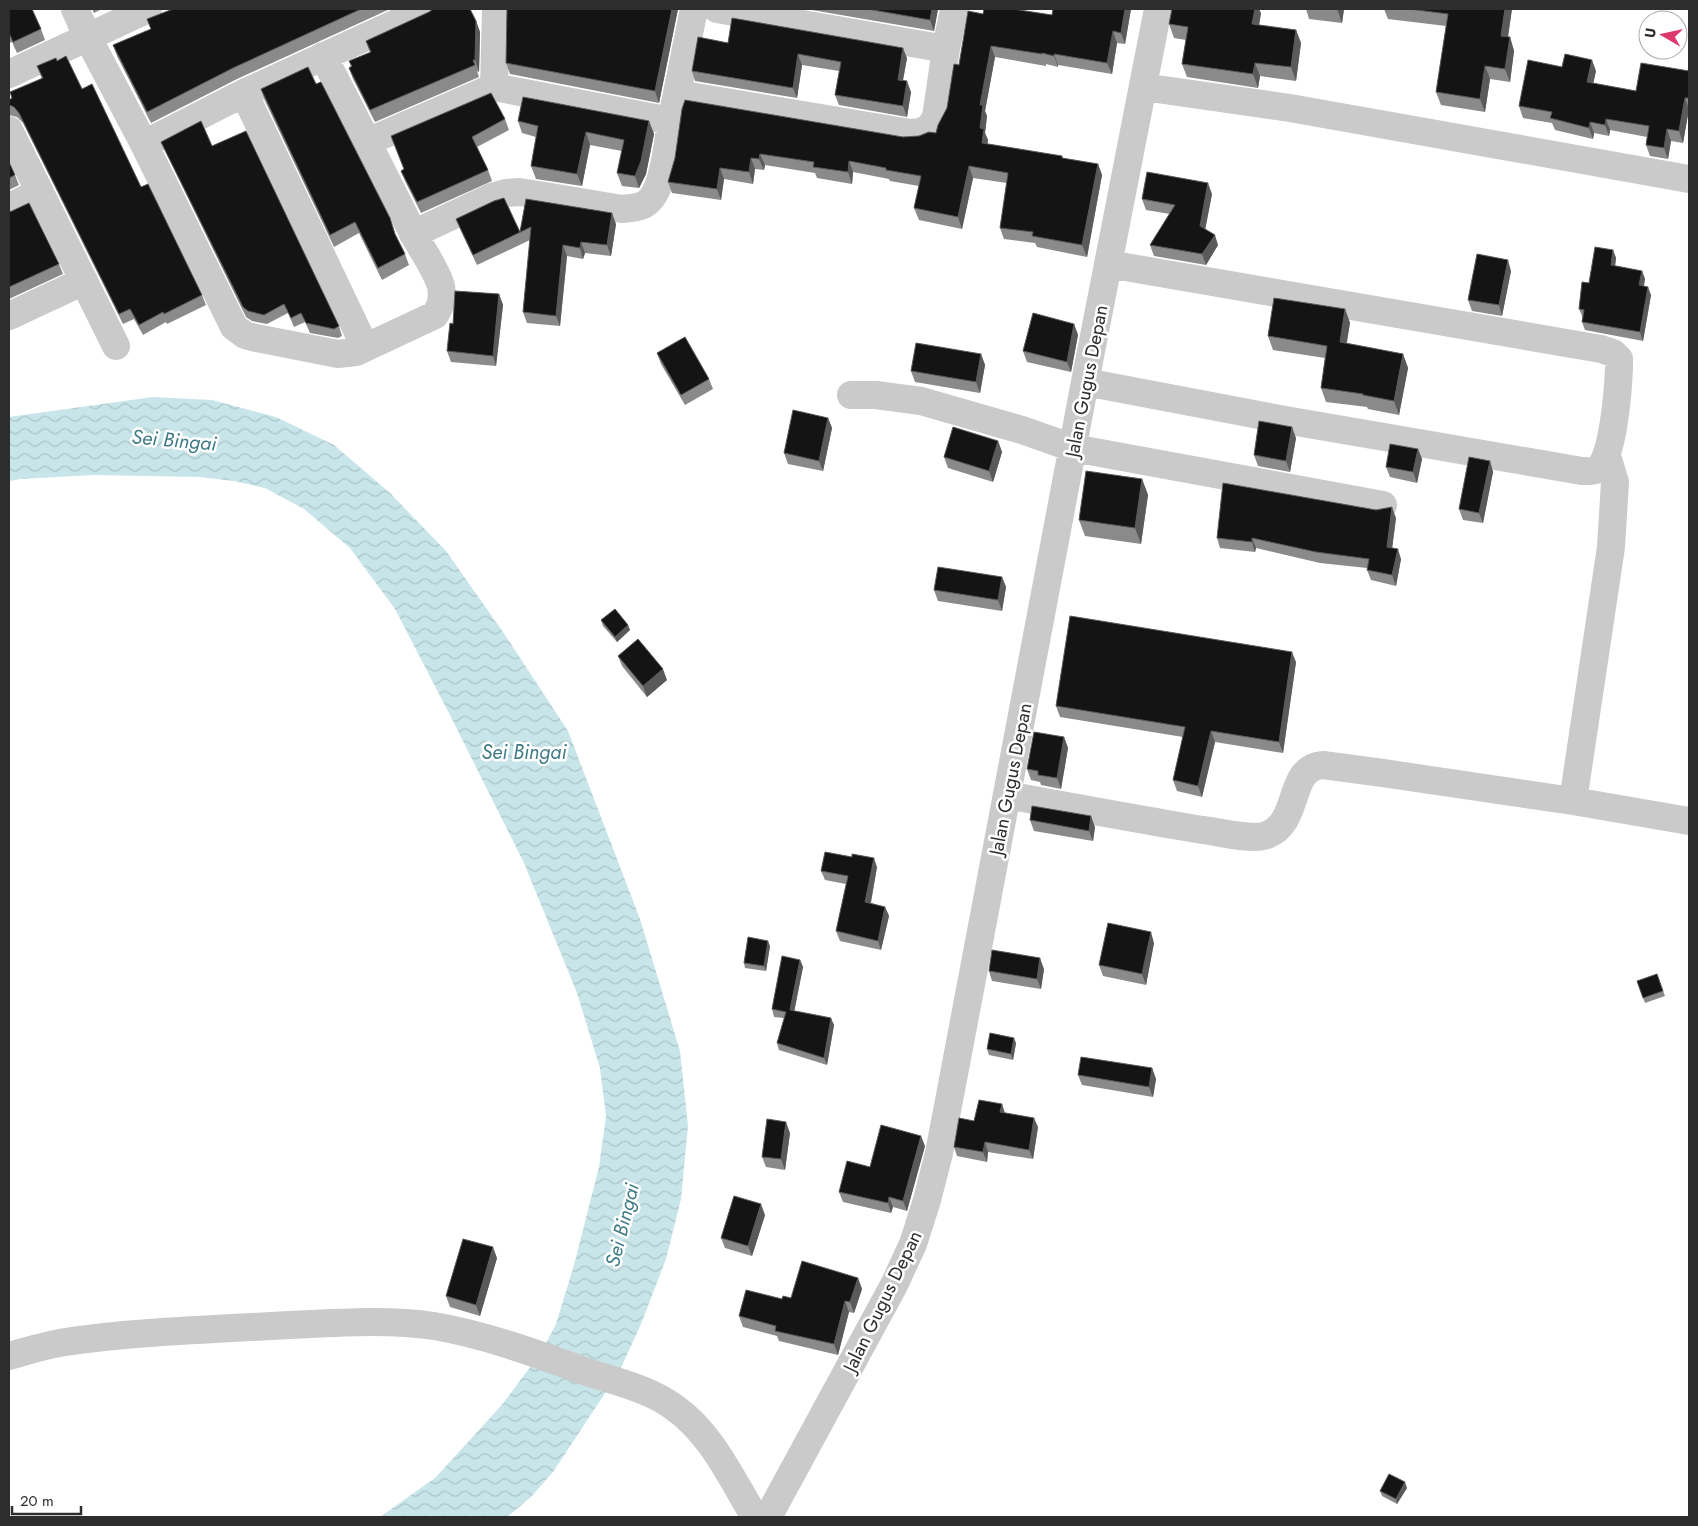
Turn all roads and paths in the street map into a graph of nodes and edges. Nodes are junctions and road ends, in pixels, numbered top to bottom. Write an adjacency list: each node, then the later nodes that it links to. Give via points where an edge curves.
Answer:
1 (75, 9): 9 (street)
2 (148, 9): 9 (street)
3 (427, 9): 11 (street)
4 (496, 9): 13 (street)
5 (694, 9): 16 (street)
6 (717, 9): 10 (street)
7 (954, 9): 10 (street)
8 (1158, 9): 14 (street, Jalan Gugus Depan)
9 (87, 36): 12 (street); 20 (street)
10 (946, 49): 16 (street, via 936,117 921,132 910,133)
11 (324, 56): 15 (street); 19 (street)
12 (9, 74)
13 (494, 87): 17 (street); 19 (street)
14 (1143, 87): 21 (street, via 1290,108); 25 (street, Jalan Gugus Depan)
15 (244, 94): 20 (street); 29 (street)
16 (678, 94): 17 (street)
17 (671, 121): 24 (street, via 663,170 654,196 645,204 622,209 539,194 506,193)
18 (9, 130): 22 (street)
19 (367, 142): 24 (street)
20 (144, 144): 29 (street, via 230,320 240,332 338,354 356,352)
21 (1689, 179)
22 (40, 192): 23 (street); 26 (street)
23 (9, 207)
24 (413, 234): 29 (street, via 440,285 441,307 435,315)
25 (1108, 264): 30 (street, Jalan Gugus Depan); 33 (street, via 1613,353 1619,359 1618,382)
26 (84, 281): 27 (street); 28 (street)
27 (9, 316)
28 (116, 346)
29 (365, 347)
30 (1085, 382): 32 (street, Jalan Gugus Depan); 33 (street, via 1582,471 1598,468)
31 (851, 396): 32 (street, via 876,394 921,401)
32 (1073, 448): 34 (street); 35 (street, Jalan Gugus Depan)
33 (1607, 456): 36 (street, via 1615,482 1611,547)
34 (1383, 505)
35 (1007, 795): 36 (street, via 1253,837 1273,832 1282,824 1302,777 1316,766 1383,772); 40 (street, Jalan Gugus Depan, via 939,1153 913,1244)
36 (1573, 801): 37 (street)
37 (1689, 821)
38 (9, 1356): 39 (street, via 63,1342 175,1331 383,1322 471,1333 654,1396 676,1408 714,1449)
39 (755, 1517)
40 (768, 1517)

